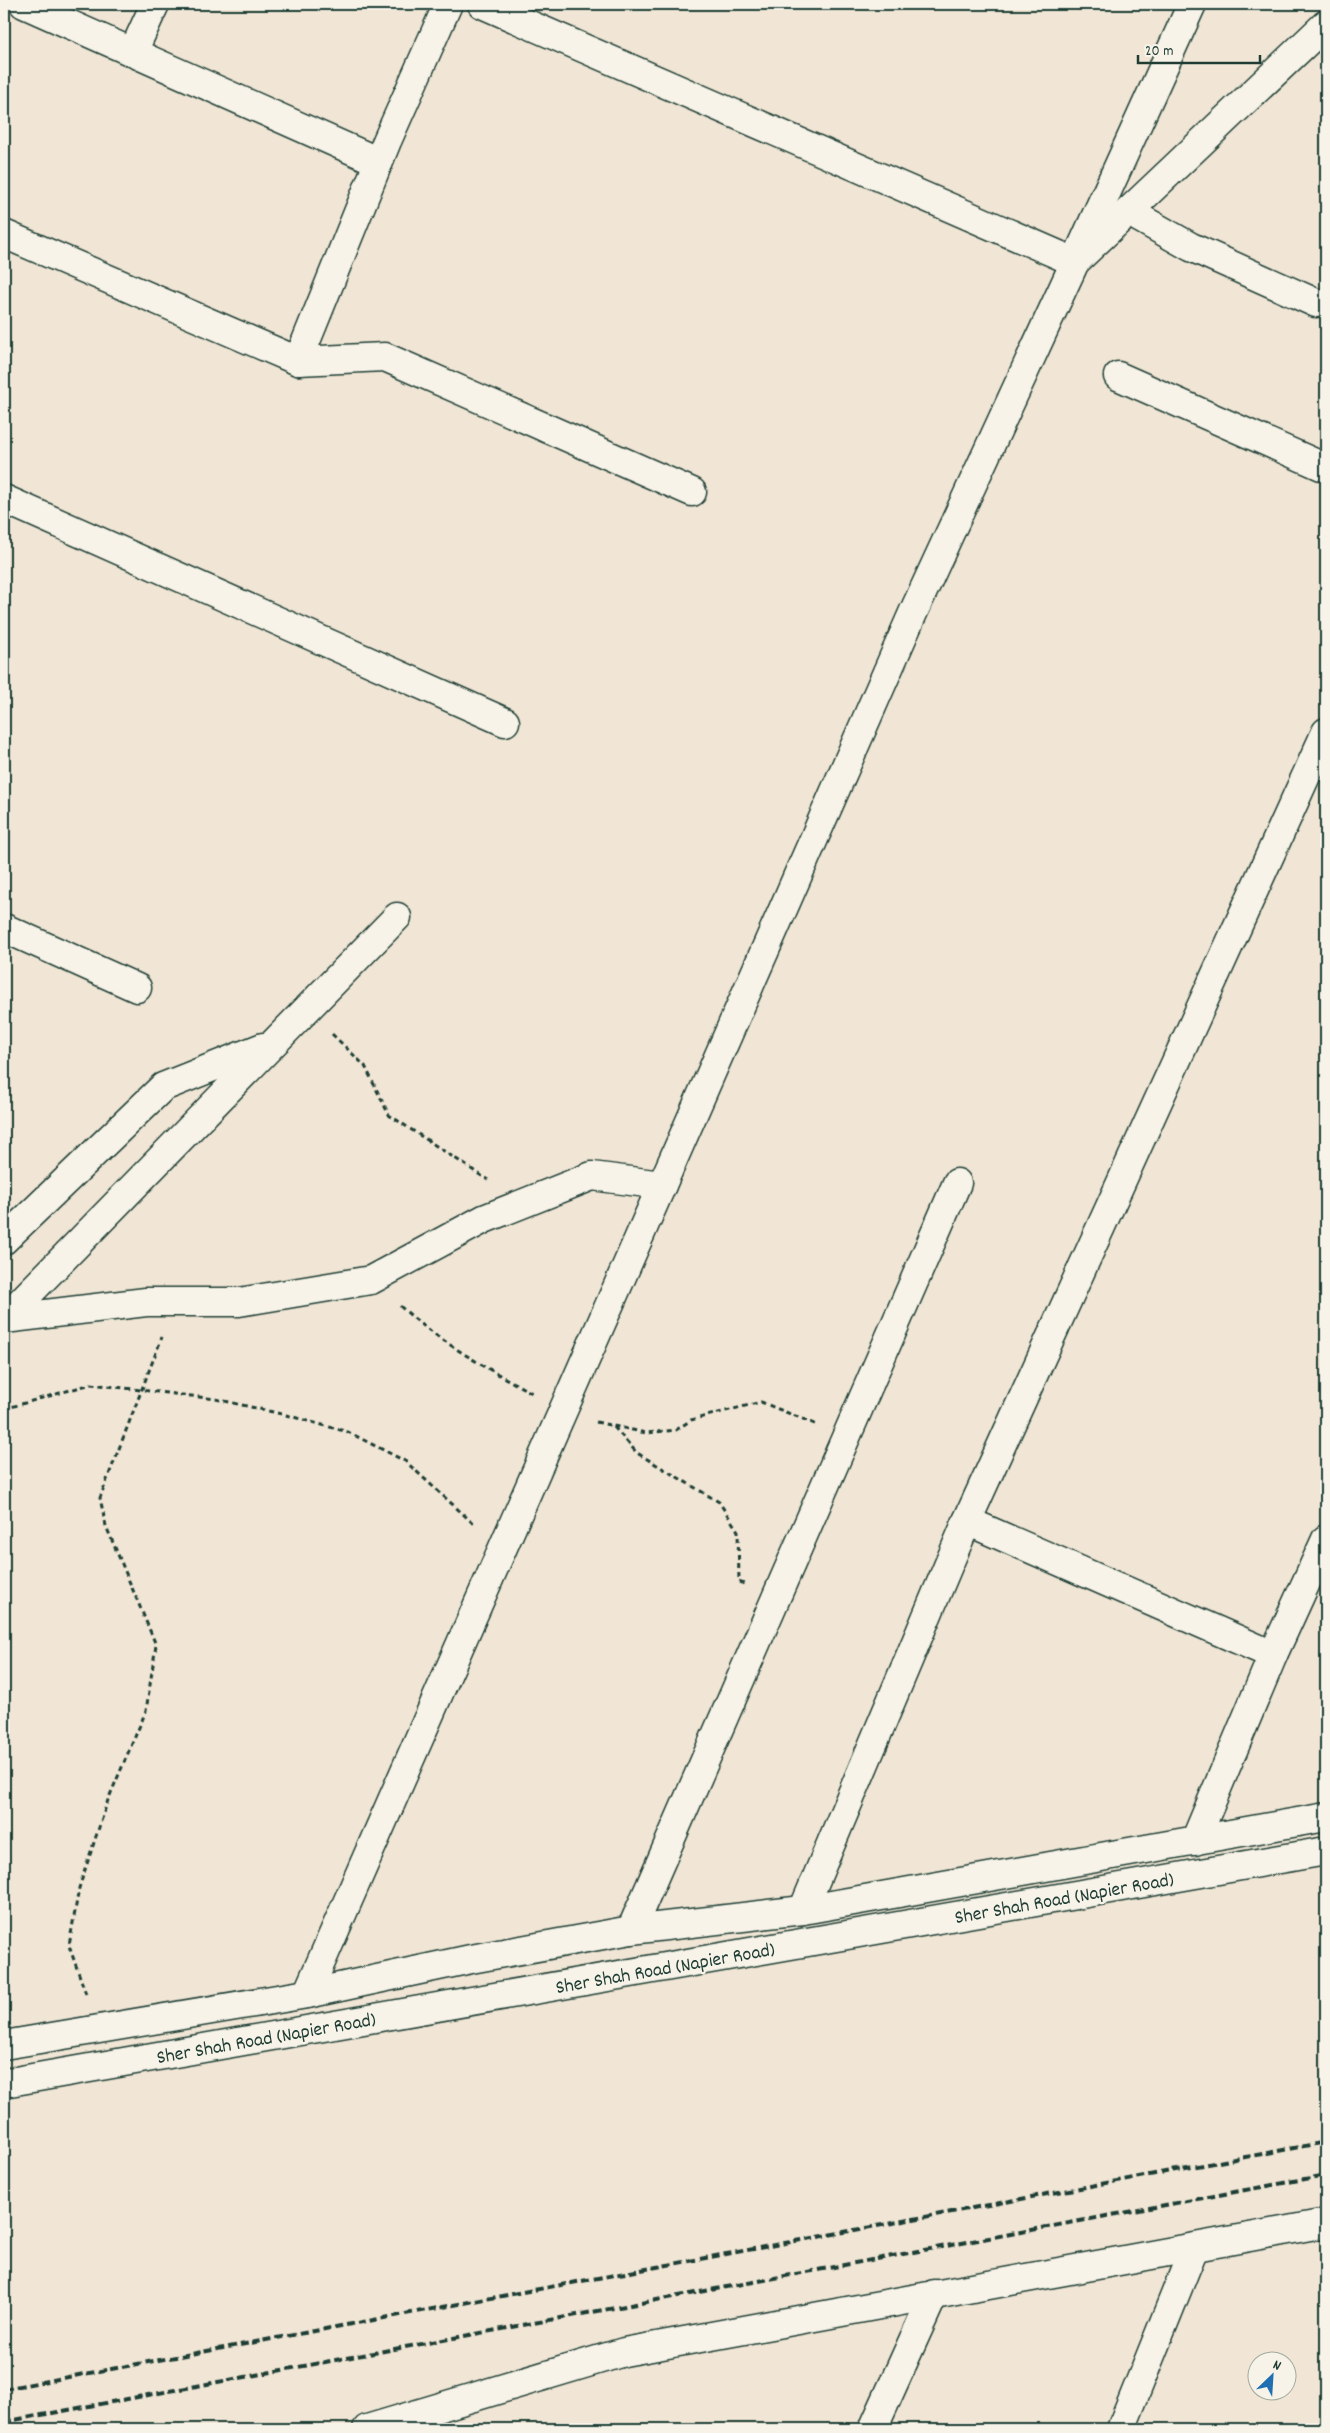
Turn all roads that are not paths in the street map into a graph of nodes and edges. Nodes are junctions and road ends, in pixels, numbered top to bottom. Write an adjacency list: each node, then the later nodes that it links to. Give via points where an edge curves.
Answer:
1 (24, 4): 7 (street)
2 (155, 4): 7 (street)
3 (448, 4): 8 (street)
4 (482, 4): 11 (street)
5 (1192, 4): 11 (street)
6 (1326, 24): 9 (street)
7 (133, 52): 8 (street)
8 (379, 162): 13 (street)
9 (1128, 212): 11 (street); 12 (street, via 1191,247)
10 (4, 234): 13 (street)
11 (1075, 262): 25 (street, via 914,613)
12 (1316, 303)
13 (298, 361): 16 (street, via 385,357)
14 (1118, 376): 15 (street)
15 (1326, 468)
16 (692, 492)
17 (4, 499): 18 (street)
18 (505, 722)
19 (1326, 732): 28 (street)
20 (397, 917): 23 (street)
21 (4, 928): 22 (street)
22 (137, 988)
23 (274, 1043): 26 (street, via 163,1087); 27 (street)
24 (956, 1183): 35 (street)
25 (662, 1185): 27 (street, via 592,1176 484,1219 371,1280 239,1302 146,1302); 37 (street)
26 (4, 1240)
27 (4, 1320)
28 (967, 1521): 30 (street); 34 (street)
29 (1326, 1539): 30 (street)
30 (1273, 1656): 32 (street)
31 (1326, 1817): 32 (street, Sher Shah Road (Napier Road))
32 (1195, 1840): 34 (street, Sher Shah Road (Napier Road))
33 (1326, 1851): 38 (street, Sher Shah Road (Napier Road))
34 (803, 1910): 35 (street, Sher Shah Road (Napier Road))
35 (631, 1930): 36 (street, Sher Shah Road (Napier Road))
36 (471, 1959): 37 (street, Sher Shah Road (Napier Road)); 38 (street)
37 (307, 1994): 39 (street, Sher Shah Road (Napier Road))
38 (484, 1998): 40 (street, Sher Shah Road (Napier Road))
39 (4, 2045)
40 (4, 2083)
41 (1326, 2223): 42 (street)
42 (1194, 2248): 43 (street); 47 (street)
43 (934, 2294): 44 (street, via 624,2352); 46 (street)
44 (397, 2425): 45 (street)
45 (367, 2429)
46 (873, 2429)
47 (1121, 2429)

